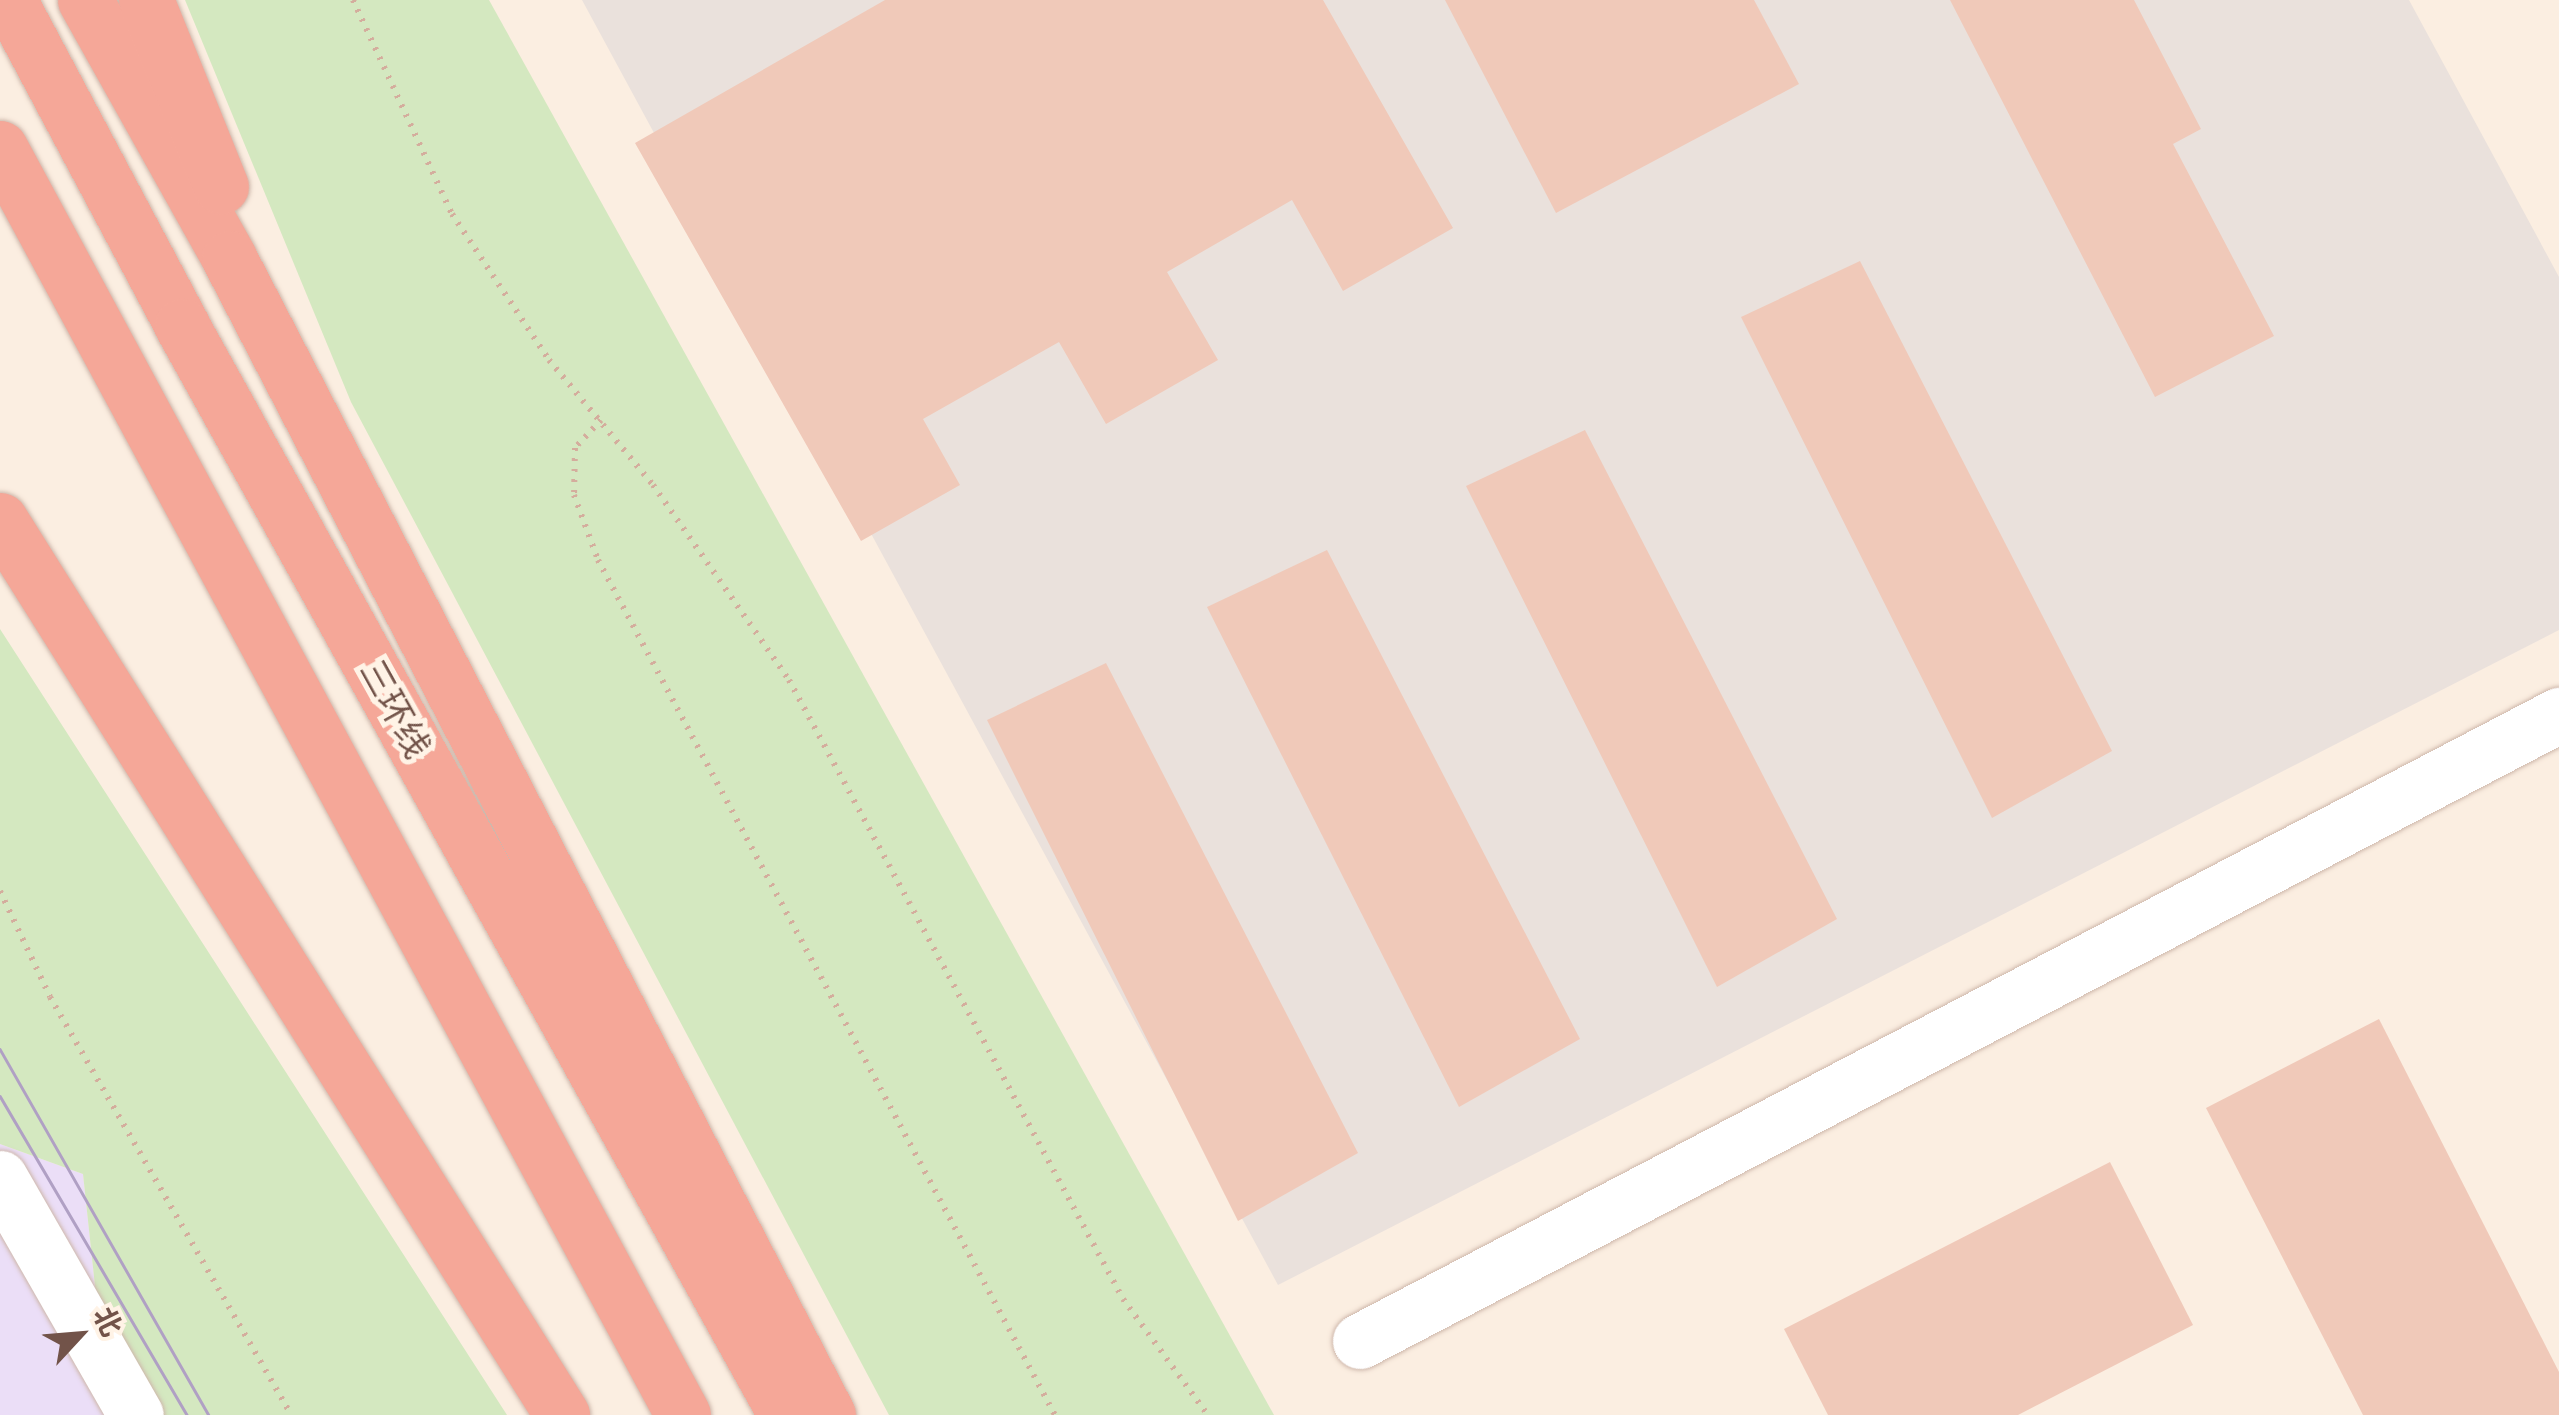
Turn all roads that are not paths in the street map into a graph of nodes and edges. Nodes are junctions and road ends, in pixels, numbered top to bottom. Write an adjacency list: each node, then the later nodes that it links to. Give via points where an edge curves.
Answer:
1 (9, 0): 15 (highway, 三环线, via 182,326)
2 (85, 0): 7 (highway)
3 (146, 0): 7 (highway)
4 (0, 148): 6 (highway)
5 (0, 170): 6 (highway)
6 (74, 284): 14 (highway)
7 (302, 400): 16 (highway)
8 (0, 520): 13 (highway)
9 (2559, 715): 11 (street)
10 (0, 1178): 12 (street)
11 (1360, 1341)
12 (136, 1415)
13 (562, 1415)
14 (683, 1415)
15 (786, 1415)
16 (828, 1415)

